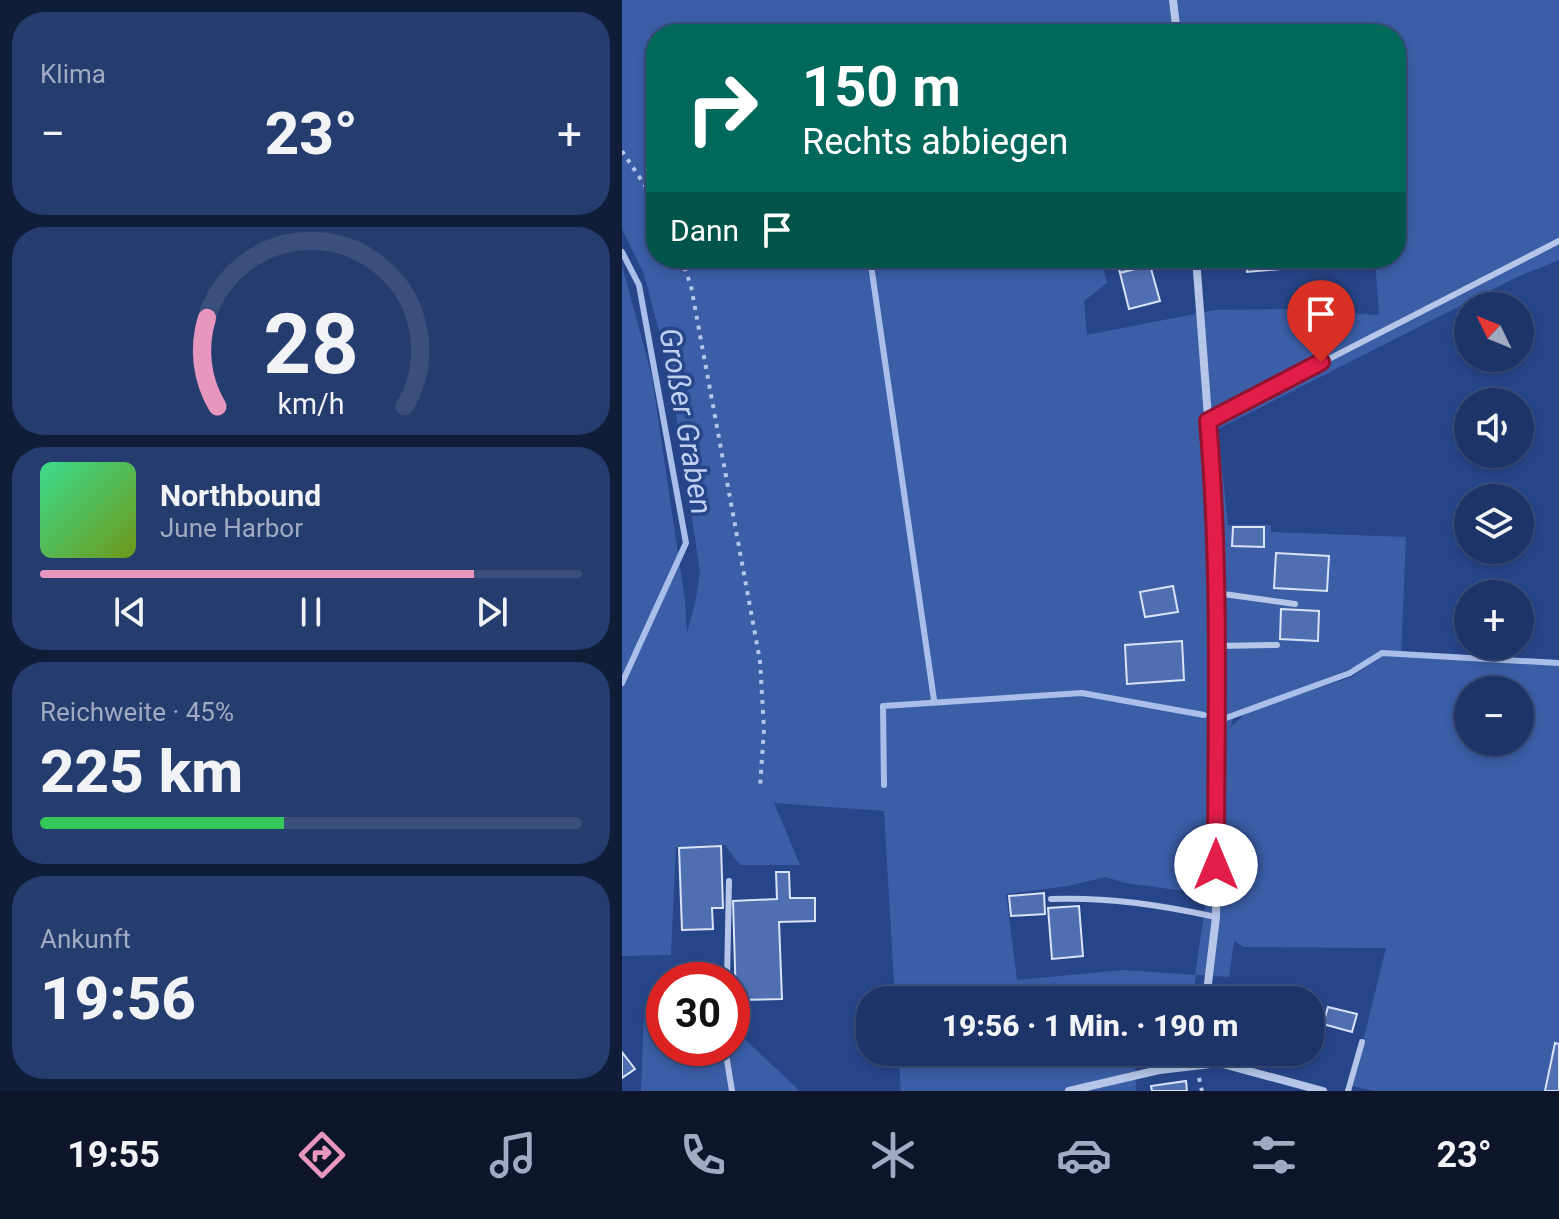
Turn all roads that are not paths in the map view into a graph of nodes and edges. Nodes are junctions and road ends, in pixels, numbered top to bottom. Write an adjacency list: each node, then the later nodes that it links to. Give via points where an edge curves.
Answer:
1 (1173, 0): 2 (street)
2 (1176, 24)
3 (1559, 241): 5 (lane)
4 (1197, 268): 5 (street)
5 (1208, 421): 6 (street)
6 (1216, 593): 7 (lane); 9 (street)
7 (1295, 604)
8 (1277, 645): 9 (lane)
9 (1217, 646): 12 (street)
10 (729, 881): 13 (lane)
11 (1051, 899): 12 (lane, via 1158,904)
12 (1216, 917): 14 (street)
13 (727, 962)
14 (1208, 986)
15 (1362, 1042): 24 (lane)
16 (728, 1066): 21 (lane)
17 (1163, 1066): 20 (street)
18 (1193, 1066): 20 (street)
19 (1230, 1066): 23 (street)
20 (1159, 1070): 22 (street)
21 (732, 1091)
22 (1069, 1091)
23 (1323, 1091)
24 (1348, 1091)

